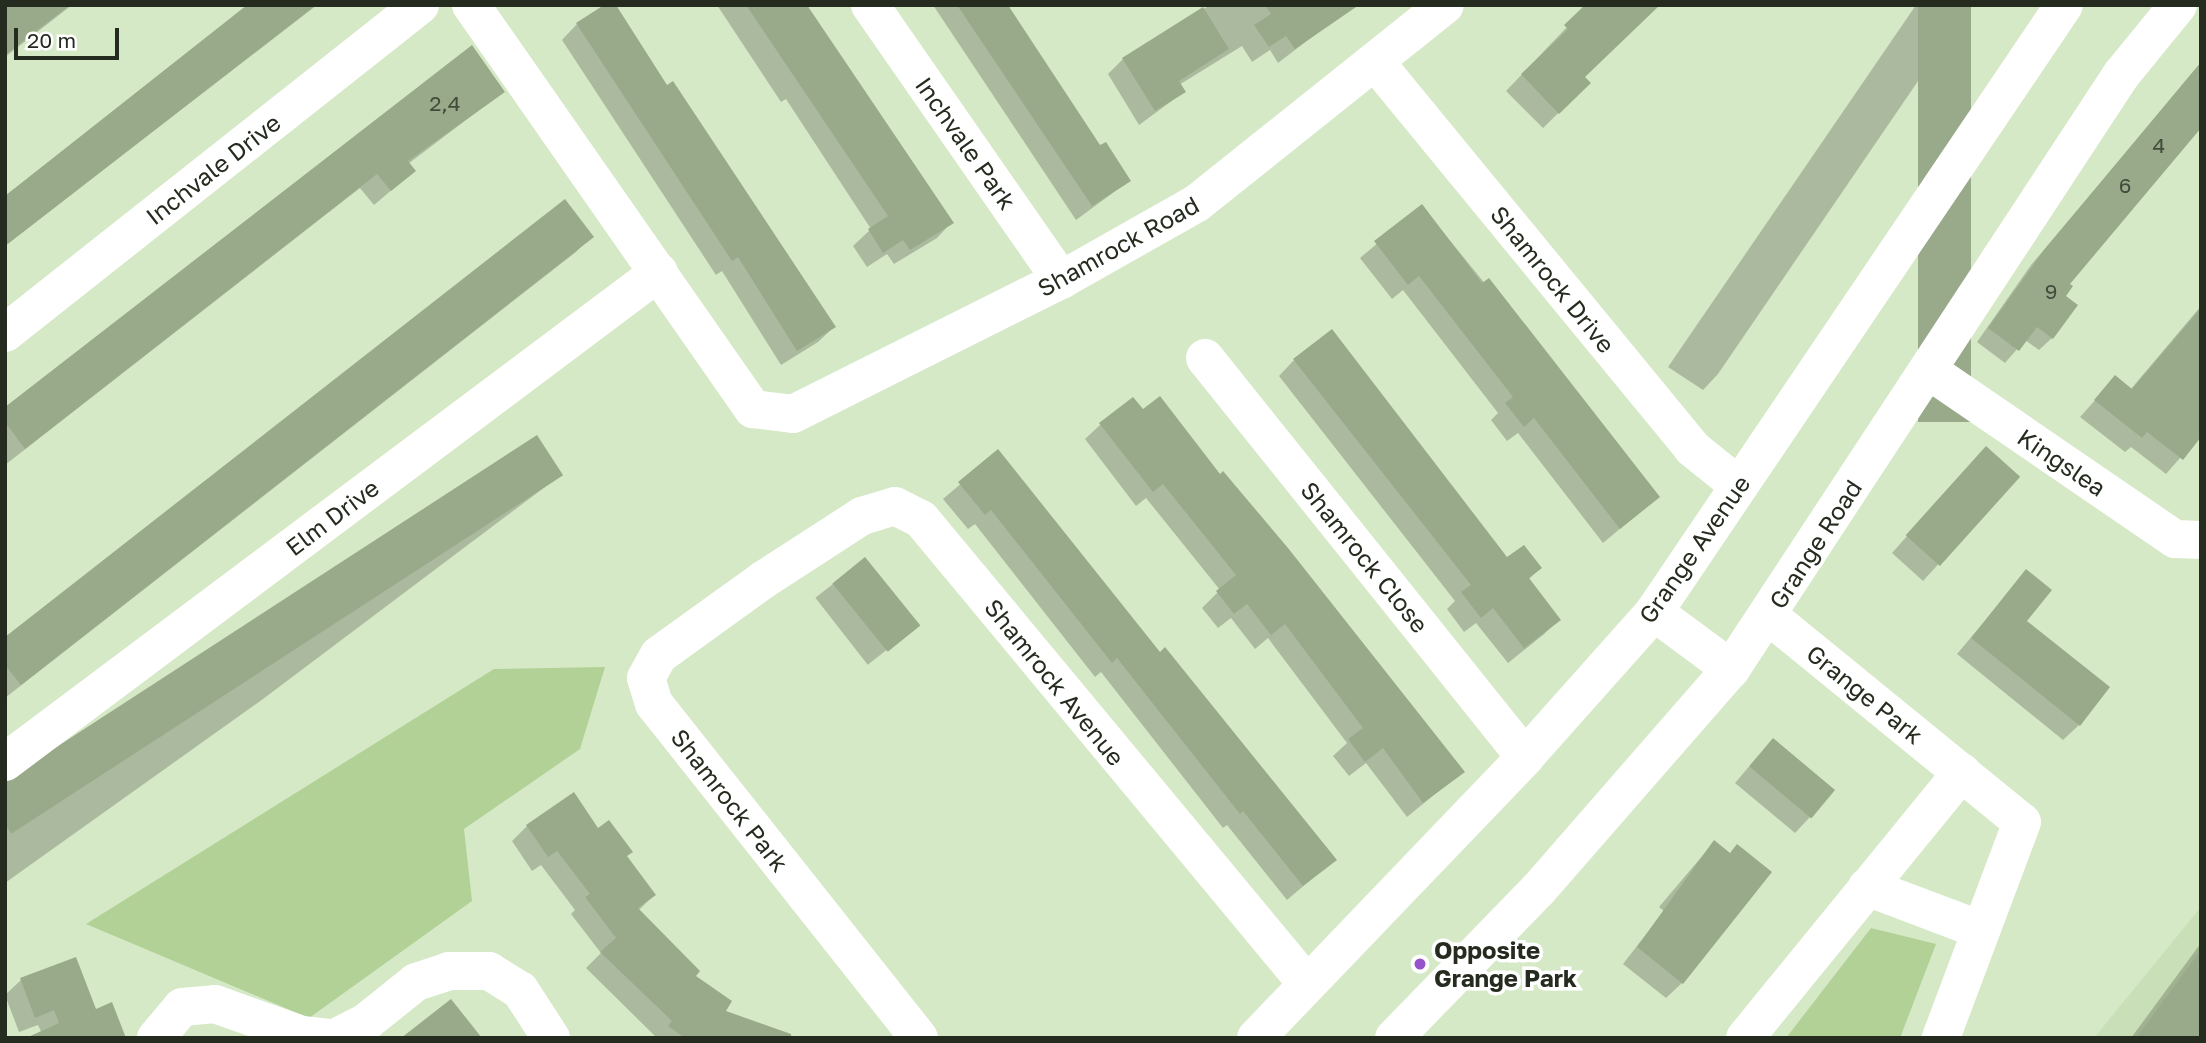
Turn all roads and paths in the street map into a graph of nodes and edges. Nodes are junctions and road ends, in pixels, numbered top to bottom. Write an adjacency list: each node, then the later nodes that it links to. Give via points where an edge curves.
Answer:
1 (420, 5): 10 (street, Inchvale Drive)
2 (471, 5): 8 (street)
3 (870, 5): 9 (street, Inchvale Park)
4 (2064, 5): 13 (street, Grange Avenue)
5 (2178, 5): 12 (street, Grange Road, via 2121,75)
6 (1421, 13): 7 (street, Shamrock Road)
7 (1377, 64): 9 (street, Shamrock Road, via 1197,203); 13 (street, Shamrock Drive, via 1692,448)
8 (659, 272): 9 (street, Shamrock Road, via 753,409 793,414); 20 (street, Elm Drive)
9 (1061, 280)
10 (5, 333)
11 (1205, 358): 19 (street, Shamrock Close)
12 (1928, 370): 14 (street, Kingslea, via 2175,539); 17 (street, Grange Road)
13 (1738, 485): 16 (street, Grange Avenue)
14 (2201, 540)
15 (763, 580): 24 (street, Shamrock Avenue, via 862,516 895,506 921,519); 28 (street, Shamrock Park, via 659,655 646,678 654,704)
16 (1654, 612): 18 (street); 19 (street, Grange Avenue)
17 (1769, 615): 18 (street, Grange Road); 21 (street, Grange Park)
18 (1731, 669): 30 (street, Grange Road, via 1538,890)
19 (1525, 757): 24 (street, Grange Avenue)
20 (5, 762)
21 (1962, 772): 22 (street); 23 (street, Grange Park, via 2022,822)
22 (1867, 887): 23 (street); 31 (street)
23 (1981, 929): 32 (street, Grange Park)
24 (1307, 984): 29 (street, Grange Avenue)
25 (156, 1038): 26 (street, via 182,1007 215,1004 302,1035)
26 (333, 1038): 27 (street, via 366,1022 416,982 449,971 489,971 520,990)
27 (551, 1038)
28 (919, 1038)
29 (1256, 1038)
30 (1394, 1038)
31 (1745, 1038)
32 (1941, 1038)

